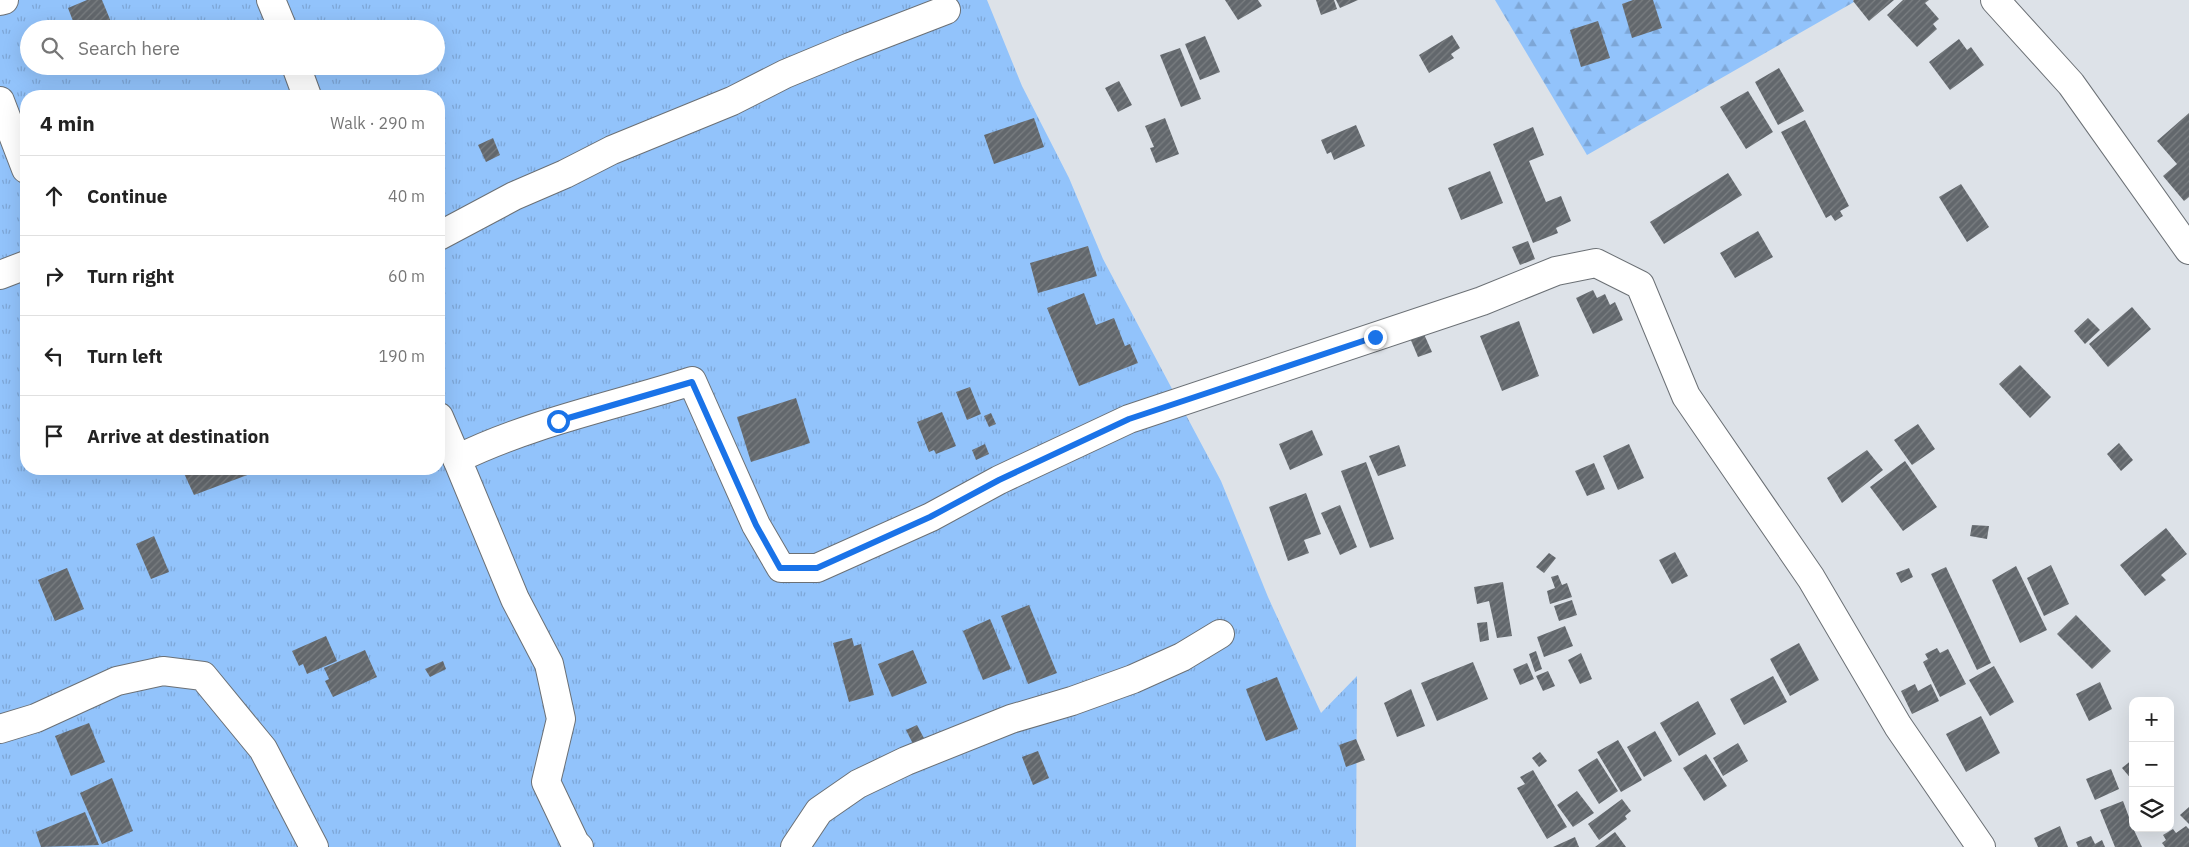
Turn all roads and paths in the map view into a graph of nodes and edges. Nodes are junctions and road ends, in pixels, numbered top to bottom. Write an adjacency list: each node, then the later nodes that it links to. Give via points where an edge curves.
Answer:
1 (4, 0): 4 (street)
2 (271, 0): 6 (street)
3 (1995, 0): 12 (street, via 2072,84)
4 (0, 1)
5 (946, 10): 11 (street, via 785,74 732,101 612,150)
6 (279, 20)
7 (299, 75): 8 (street)
8 (305, 90)
9 (0, 101): 10 (street)
10 (20, 153)
11 (445, 233)
12 (2189, 250)
13 (20, 267): 14 (street)
14 (0, 275)
15 (445, 431): 16 (street)
16 (457, 459): 20 (street, via 515,599 549,664 561,719 546,782); 22 (street, via 558,421 692,382 756,525 780,568 817,568 930,517 999,480 1129,419 1482,301 1556,271 1596,263 1640,285 1686,396 1811,578 1898,726)
17 (1220, 634): 21 (street, via 1182,658 1133,679 1011,719 858,784 819,811)
18 (0, 729): 19 (street, via 36,718 117,681 163,671 203,676 263,749)
19 (314, 847)
20 (579, 847)
21 (794, 847)
22 (1981, 847)

